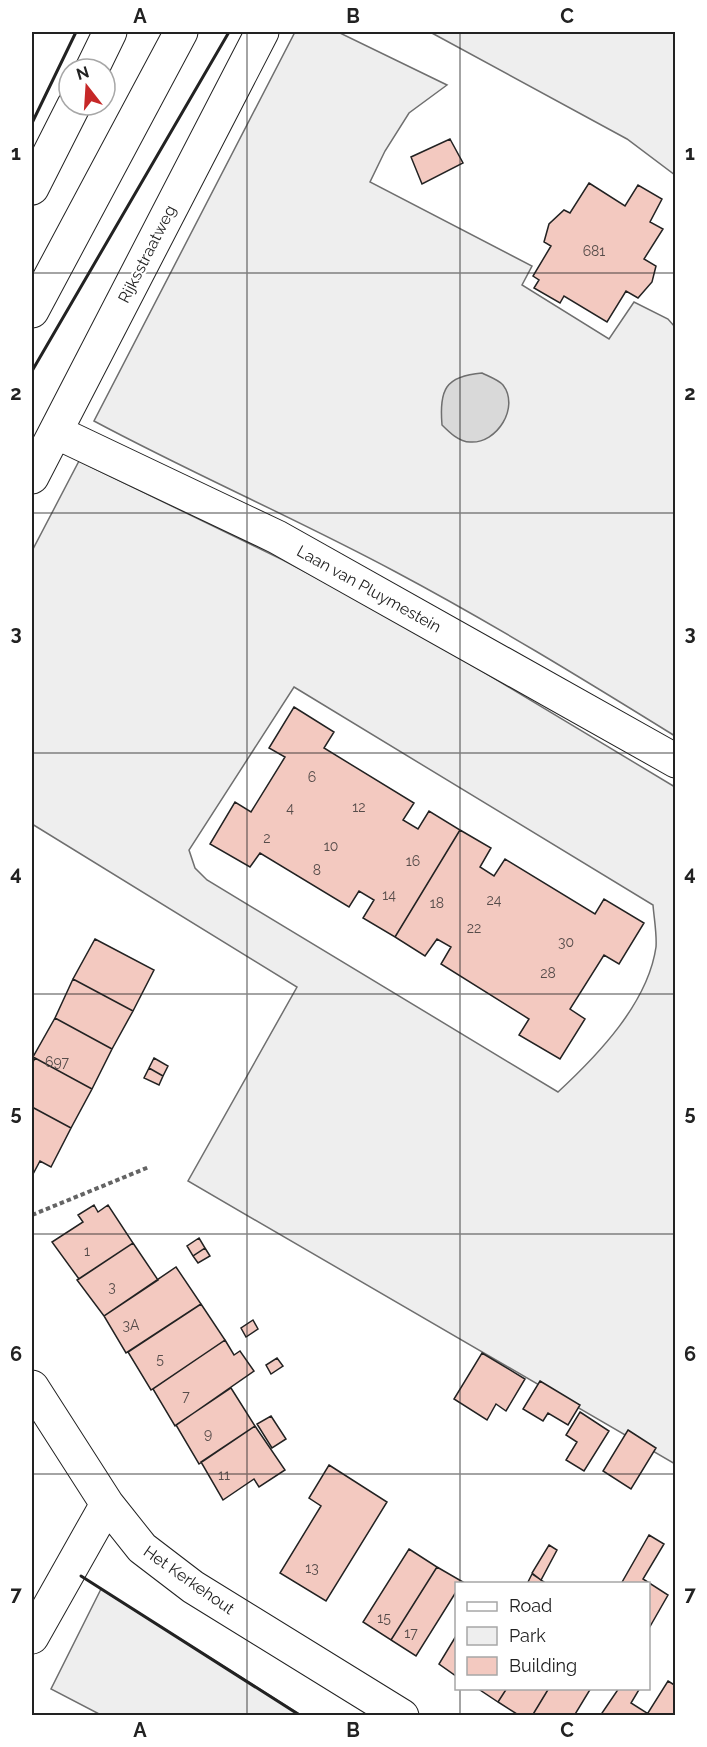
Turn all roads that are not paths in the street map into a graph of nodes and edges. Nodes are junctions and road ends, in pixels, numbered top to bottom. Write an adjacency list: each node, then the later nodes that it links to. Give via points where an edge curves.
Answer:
1 (110, 32): 4 (street)
2 (181, 32): 7 (street)
3 (262, 32): 8 (street, Rijksstraatweg)
4 (98, 57)
5 (68, 117): 6 (street)
6 (32, 189)
7 (32, 311)
8 (56, 432): 9 (street, Rijksstraatweg); 10 (street, Laan van Pluymestein, via 277,537)
9 (32, 477)
10 (675, 761)
11 (32, 1387): 12 (street, Het Kerkehout)
12 (107, 1504): 13 (street); 14 (street, Het Kerkehout, via 142,1548 193,1587)
13 (32, 1637)
14 (402, 1716)

